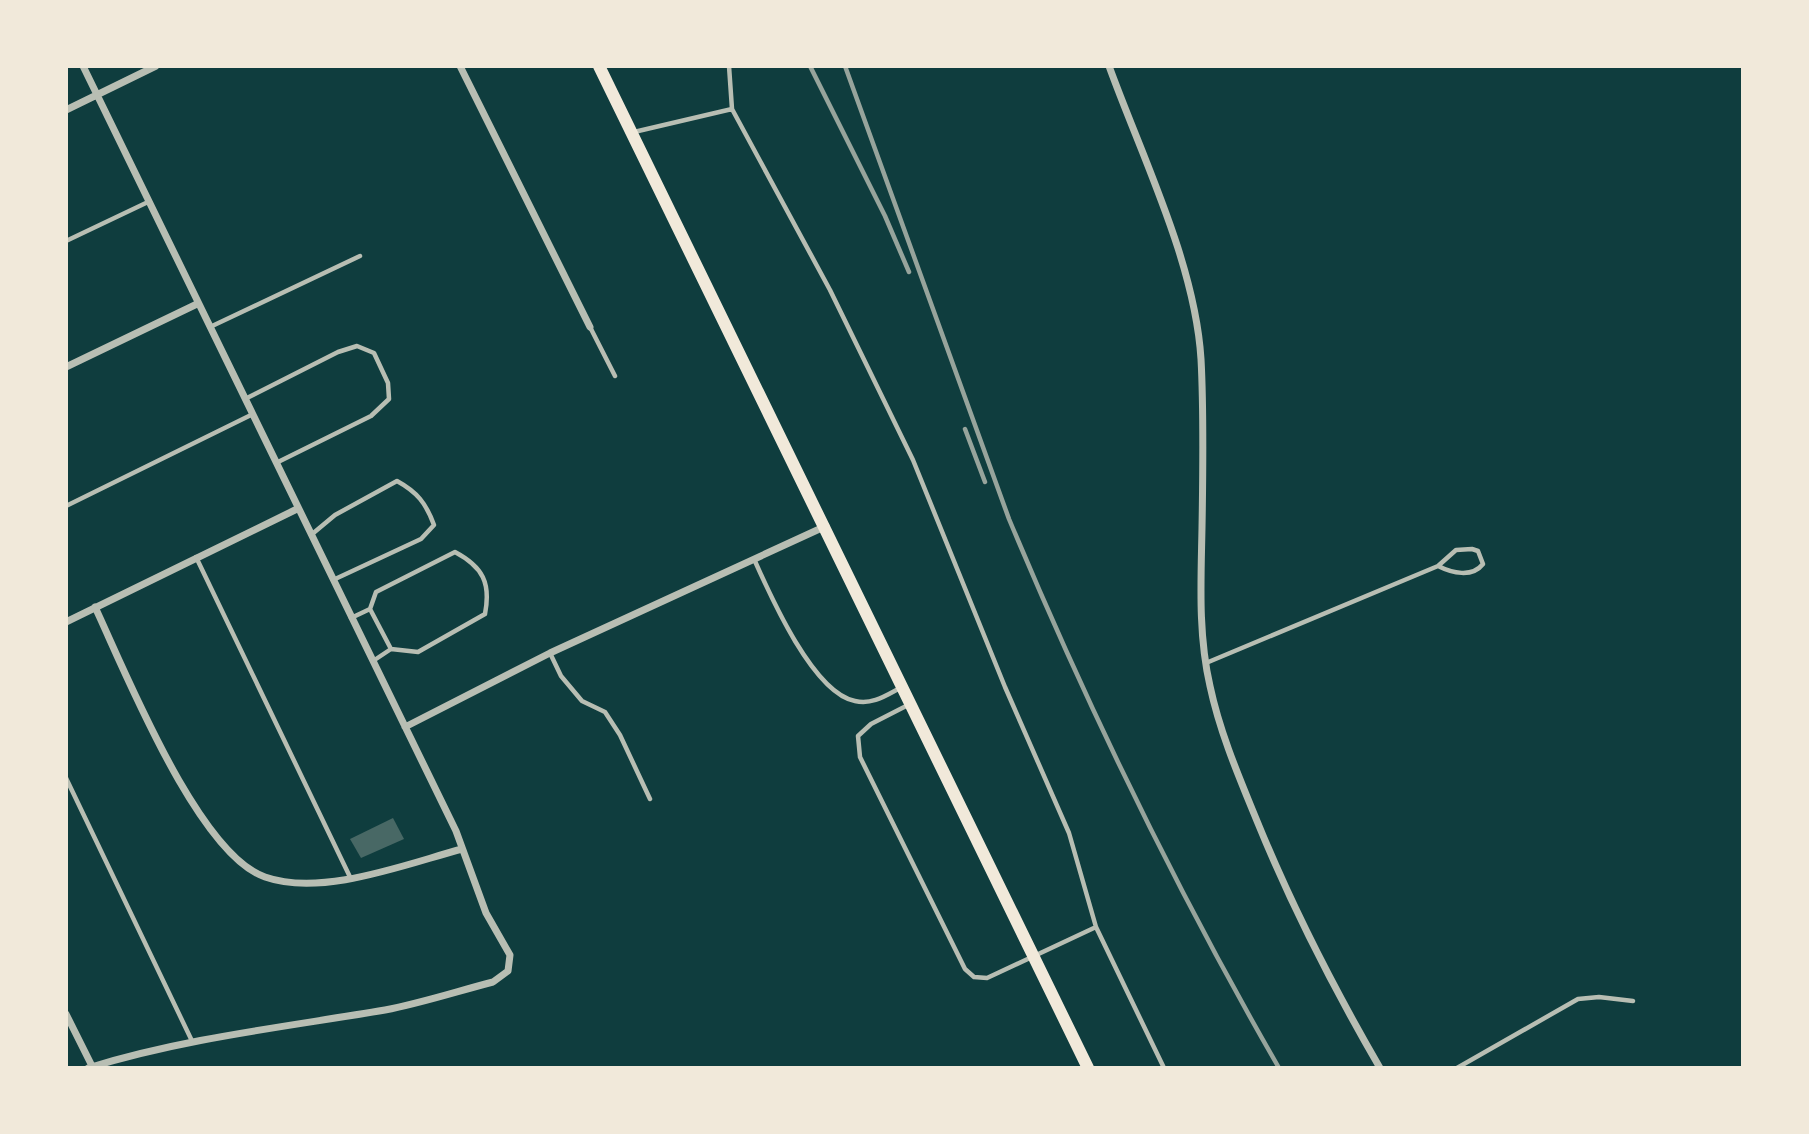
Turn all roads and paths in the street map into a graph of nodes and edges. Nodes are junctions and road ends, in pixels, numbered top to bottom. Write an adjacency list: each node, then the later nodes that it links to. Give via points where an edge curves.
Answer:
1 (83, 66): 7 (street)
2 (156, 66): 7 (street)
3 (460, 66): 16 (street)
4 (599, 66): 10 (main road)
5 (729, 66): 8 (lane)
6 (1109, 66): 37 (street, via 1186,278 1196,321 1201,358 1201,636)
7 (97, 95): 9 (street); 11 (street)
8 (732, 109): 10 (lane); 45 (lane, via 830,290 914,460 1069,832)
9 (66, 110)
10 (630, 133): 24 (main road)
11 (148, 202): 12 (lane); 14 (street)
12 (66, 241)
13 (360, 256): 15 (lane)
14 (197, 304): 15 (street); 17 (street)
15 (209, 327): 19 (street)
16 (590, 327): 18 (lane)
17 (66, 367)
18 (615, 376)
19 (244, 400): 20 (street); 21 (lane, via 338,352 357,346 374,353 388,383 389,399 371,416)
20 (251, 415): 21 (street); 22 (lane)
21 (275, 463): 23 (street)
22 (66, 506)
23 (297, 509): 25 (street); 26 (street)
24 (826, 526): 27 (street); 38 (main road)
25 (311, 536): 29 (street); 29 (lane, via 335,515 397,481 416,491 429,509 434,526 421,539)
26 (196, 557): 30 (street); 44 (lane)
27 (754, 559): 35 (street); 38 (lane, via 779,616 806,659 835,689 853,701 875,702)
28 (1438, 566): 28 (lane, via 1449,554 1465,548 1478,551 1483,564 1466,573); 37 (lane)
29 (332, 580): 32 (street)
30 (95, 607): 33 (street); 44 (street, via 176,775 215,838 264,877 301,882)
31 (370, 608): 32 (lane); 34 (lane); 34 (lane, via 376,592 455,552 473,562 490,592 485,614 418,652)
32 (351, 618): 36 (street)
33 (66, 622)
34 (391, 649): 36 (lane)
35 (550, 653): 40 (street); 42 (lane, via 561,676 582,701 605,712)
36 (372, 662): 40 (street)
37 (1206, 663): 53 (street, via 1226,745 1273,861 1332,985)
38 (904, 686): 39 (main road)
39 (912, 702): 46 (main road); 46 (lane, via 858,736 860,757 965,969 974,977 987,978)
40 (404, 727): 43 (street)
41 (66, 778): 49 (lane)
42 (650, 799)
43 (462, 849): 44 (street); 49 (street, via 486,913 510,955 508,971 494,982 388,1009)
44 (350, 877)
45 (1096, 928): 46 (lane); 52 (lane)
46 (1035, 957): 51 (main road)
47 (1633, 1001): 54 (lane, via 1578,999)
48 (66, 1014): 50 (street)
49 (192, 1041): 50 (street)
50 (90, 1067)
51 (1088, 1068)
52 (1164, 1068)
53 (1380, 1068)
54 (1457, 1068)

